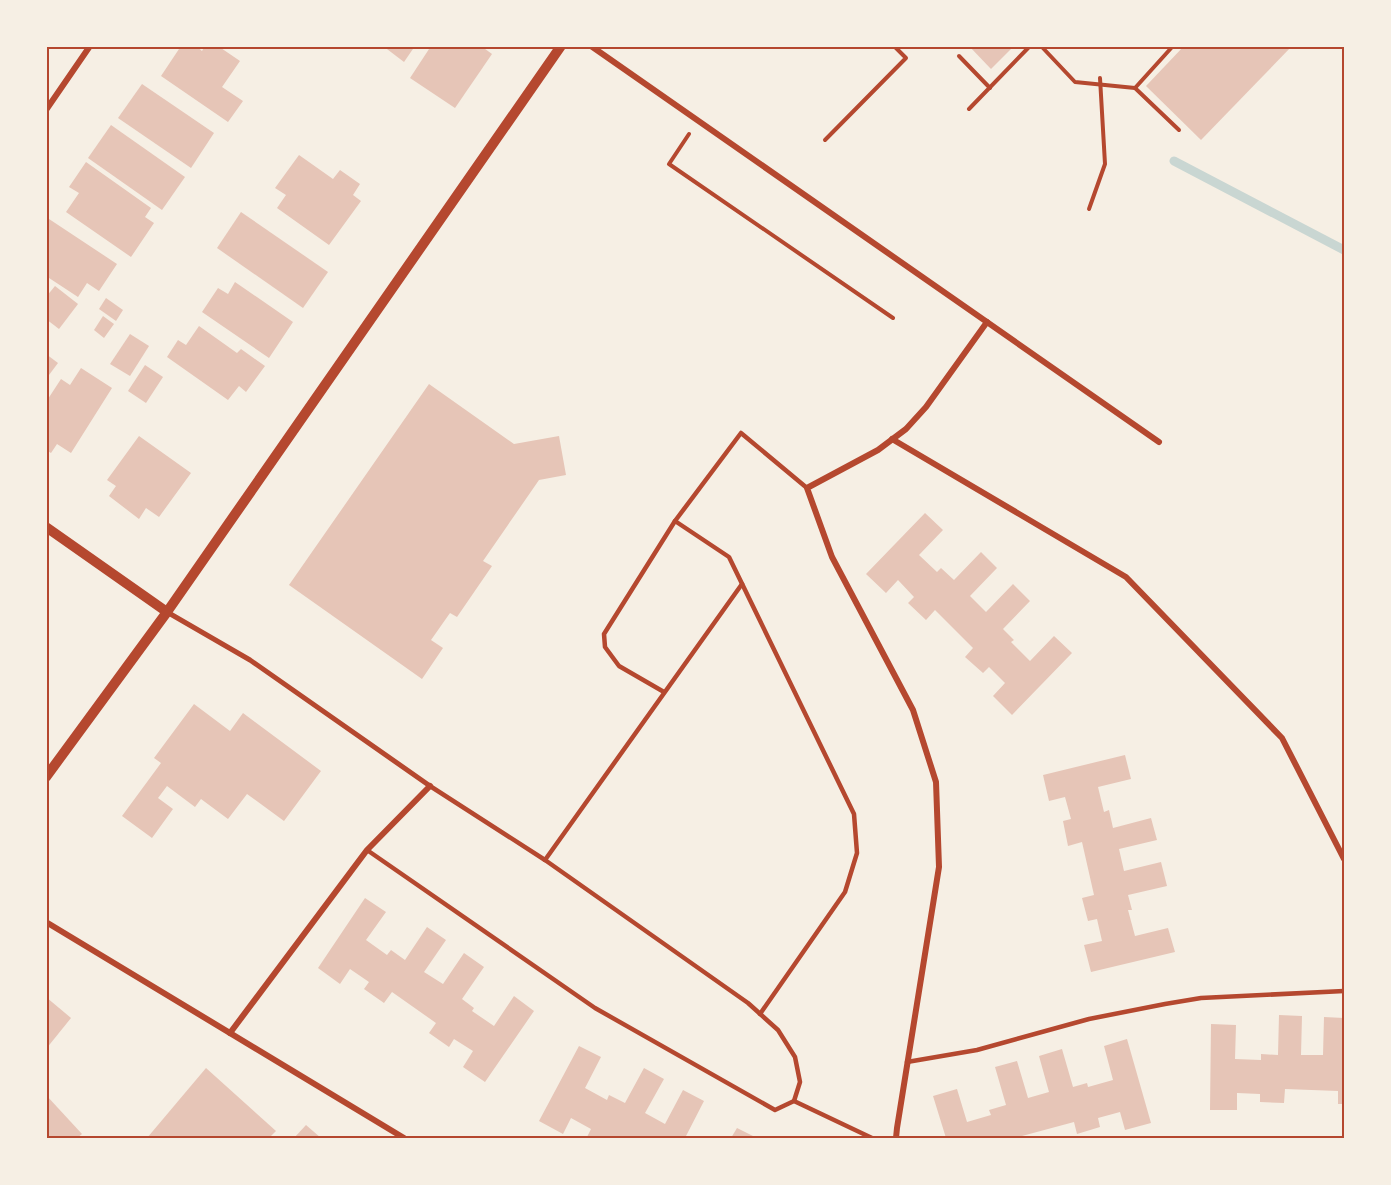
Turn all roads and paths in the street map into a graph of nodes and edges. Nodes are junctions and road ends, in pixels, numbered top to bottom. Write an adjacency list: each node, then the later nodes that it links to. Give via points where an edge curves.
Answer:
1 (90, 46): 13 (street)
2 (561, 46): 27 (street)
3 (591, 46): 15 (street)
4 (894, 46): 17 (path, via 906,58)
5 (1030, 46): 12 (path)
6 (1041, 46): 10 (path, via 1075,82)
7 (1173, 46): 11 (path)
8 (959, 56): 12 (path)
9 (1100, 78): 10 (path)
10 (1101, 84): 11 (path); 18 (path, via 1105,164)
11 (1135, 87): 16 (path)
12 (990, 88): 14 (path)
13 (46, 110)
14 (969, 110)
15 (698, 121): 19 (path, via 669,164); 20 (street)
16 (1179, 130)
17 (825, 140)
18 (1089, 209)
19 (893, 318)
20 (987, 322): 21 (street, via 926,407); 22 (street)
21 (892, 439): 23 (street); 32 (street, via 1126,577 1282,738)
22 (1159, 442)
23 (807, 489): 24 (lane, via 741,433); 38 (street, via 832,558 913,710 936,782 939,867)
24 (675, 521): 26 (lane, via 729,557); 28 (lane, via 604,634 605,647 619,666)
25 (46, 527): 27 (street)
26 (742, 584): 28 (lane); 36 (lane, via 854,814 857,853 845,891)
27 (167, 612): 29 (street); 30 (street, via 250,660)
28 (664, 692): 33 (lane)
29 (46, 777)
30 (430, 786): 31 (street); 33 (lane)
31 (367, 850): 37 (street); 39 (lane, via 594,1008 775,1110)
32 (1344, 859)
33 (545, 860): 36 (lane)
34 (46, 922): 37 (street)
35 (1344, 991): 38 (lane, via 1201,998 1089,1019 977,1050)
36 (760, 1014): 39 (lane, via 778,1030 795,1057 800,1082)
37 (230, 1033): 40 (street)
38 (907, 1062): 42 (street)
39 (794, 1101): 41 (lane)
40 (404, 1138)
41 (872, 1138)
42 (896, 1138)

